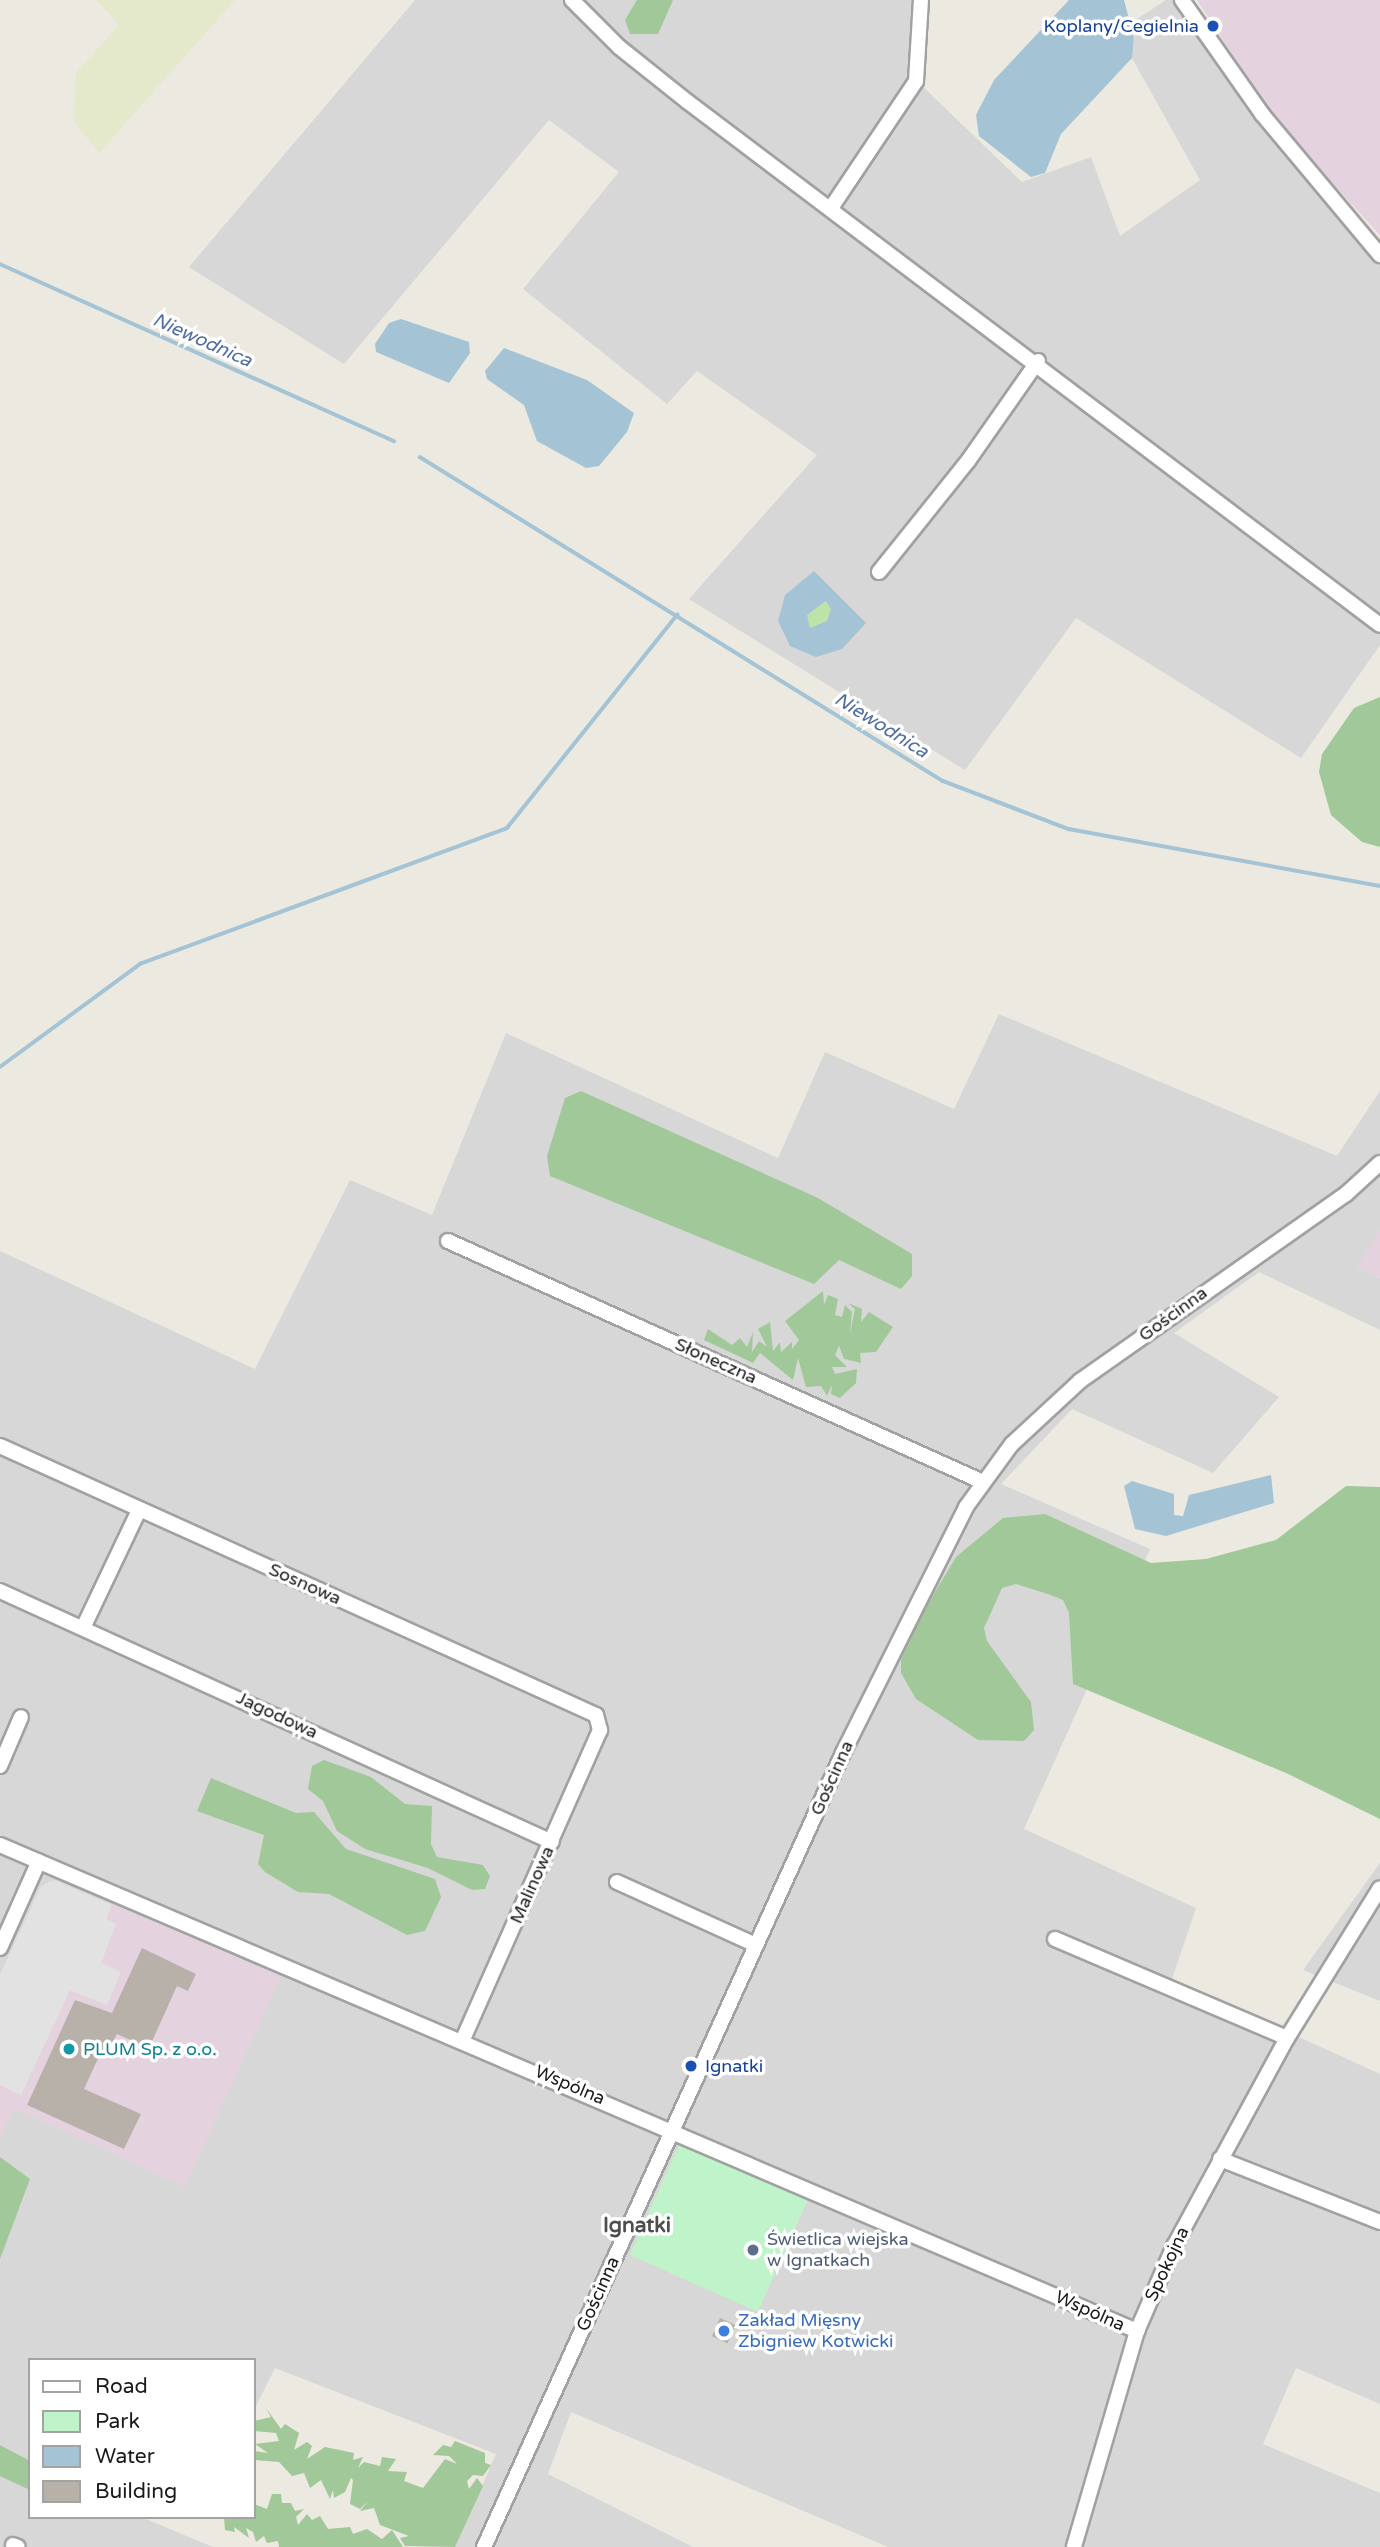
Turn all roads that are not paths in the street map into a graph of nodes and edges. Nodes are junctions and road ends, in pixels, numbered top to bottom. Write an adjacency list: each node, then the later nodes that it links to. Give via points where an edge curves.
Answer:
1 (572, 0): 4 (street, via 619,47)
2 (920, 0): 4 (street, via 916,80)
3 (1182, 0): 5 (street, via 1262,114)
4 (831, 208): 6 (street)
5 (1380, 255)
6 (1038, 361): 7 (street, via 968,461); 8 (street)
7 (879, 572)
8 (1380, 625)
9 (1380, 1163): 12 (street, Gościnna, via 1346,1194 1080,1381 1020,1436)
10 (448, 1241): 12 (street, Słoneczna)
11 (0, 1446): 13 (street, Sosnowa)
12 (983, 1482): 25 (street, Gościnna, via 914,1604)
13 (139, 1510): 15 (street); 17 (street, Sosnowa, via 596,1715)
14 (0, 1591): 15 (street, Jagodowa)
15 (84, 1626): 19 (street, Jagodowa)
16 (21, 1717): 18 (street)
17 (600, 1730): 19 (street, Malinowa)
18 (0, 1766)
19 (552, 1842): 28 (street, Malinowa)
20 (0, 1844): 21 (street, Wspólna)
21 (39, 1861): 26 (street); 28 (street, Wspólna)
22 (617, 1882): 25 (street)
23 (1380, 1888): 27 (street, Spokojna)
24 (1055, 1939): 27 (street)
25 (756, 1945): 29 (street, Gościnna)
26 (0, 1948)
27 (1287, 2038): 30 (street, Spokojna)
28 (463, 2039): 29 (street, Wspólna)
29 (674, 2130): 32 (street, Wspólna); 33 (street, Gościnna)
30 (1220, 2159): 31 (street); 32 (street, Spokojna)
31 (1380, 2222)
32 (1137, 2332): 34 (street, Spokojna)
33 (484, 2547)
34 (1073, 2547)

